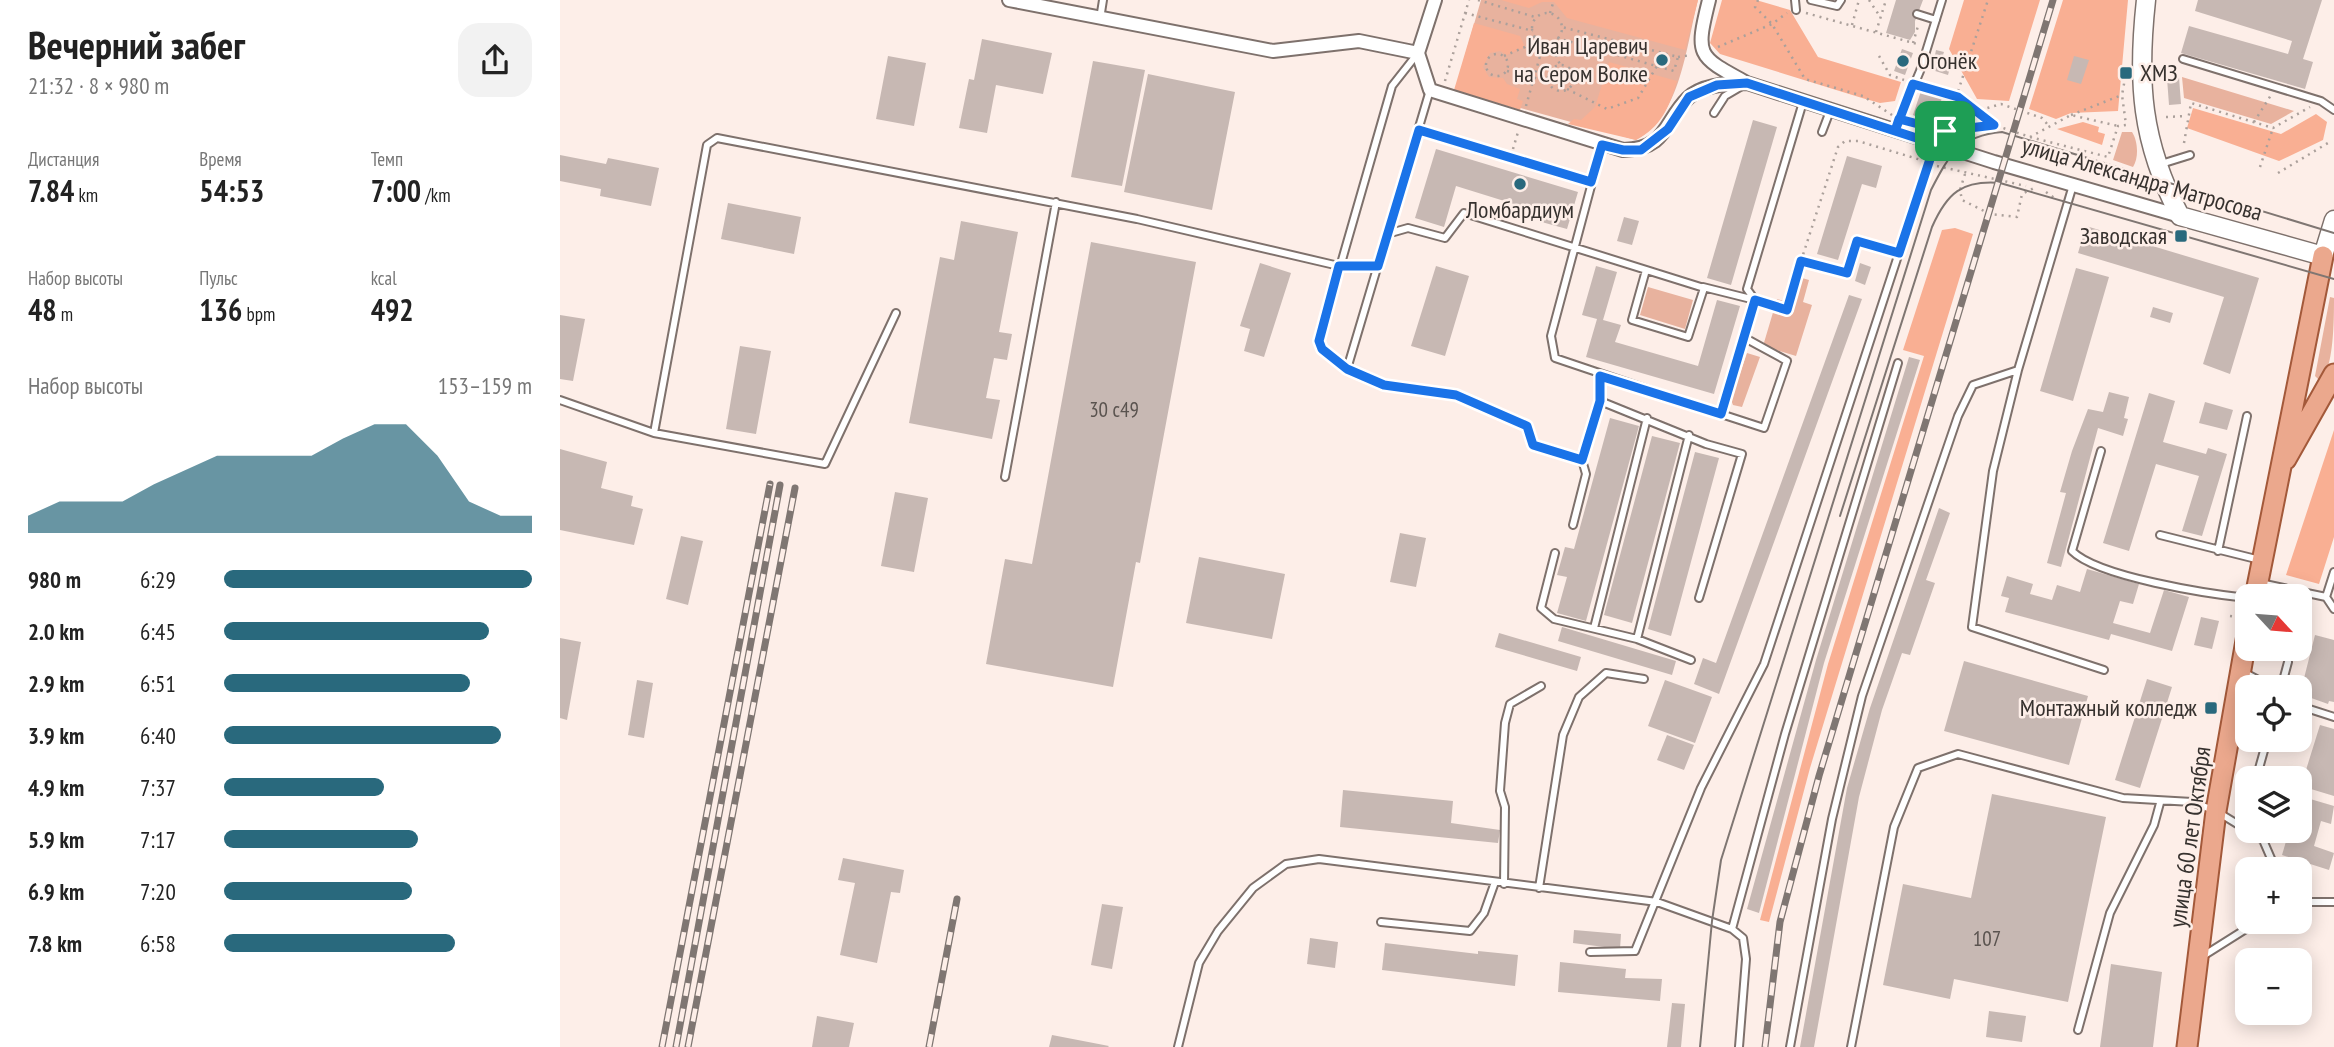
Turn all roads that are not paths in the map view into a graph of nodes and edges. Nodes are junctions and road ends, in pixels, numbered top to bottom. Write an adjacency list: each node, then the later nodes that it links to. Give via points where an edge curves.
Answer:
1 (1009, 0): 12 (street)
2 (1103, 0): 12 (lane)
3 (1435, 0): 14 (street)
4 (1709, 0): 16 (street, улица Александра Матросова, via 1699,40 1703,53 1712,64)
5 (1795, 0): 10 (lane)
6 (1811, 0): 7 (lane, via 1837,6)
7 (1841, 0)
8 (1942, 0): 13 (lane)
9 (2146, 0): 28 (main road, via 2141,65)
10 (1796, 10)
11 (1917, 14): 13 (lane)
12 (1100, 19): 14 (street, via 1273,51 1359,41)
13 (1936, 20): 22 (lane)
14 (1418, 53): 17 (street); 39 (lane, via 1392,86)
15 (2182, 59): 19 (lane, via 2320,101)
16 (1747, 83): 18 (street, улица Александра Матросова); 21 (lane, via 1725,96); 26 (street, улица Александра Матросова, via 1717,85 1689,97 1668,129 1641,150)
17 (1436, 92): 23 (lane); 26 (street, улица Александра Матросова)
18 (1802, 102): 20 (street, улица Александра Матросова); 43 (lane, via 1747,289)
19 (2334, 110)
20 (1830, 111): 22 (street, улица Александра Матросова); 24 (lane)
21 (1714, 113)
22 (1897, 125): 25 (street, улица Александра Матросова)
23 (1419, 130): 29 (lane); 34 (lane)
24 (1822, 132)
25 (1935, 144): 30 (street, улица Александра Матросова); 37 (lane)
26 (1602, 145): 29 (lane)
27 (2190, 155): 28 (lane)
28 (2155, 166): 32 (main road)
29 (1591, 182): 35 (lane)
30 (2073, 185): 32 (street, улица Александра Матросова); 48 (lane)
31 (1056, 202): 39 (lane); 56 (lane, via 717,138 707,145); 61 (lane)
32 (2180, 216): 38 (main road, улица Александра Матросова)
33 (2334, 220): 38 (main road)
34 (1387, 234): 35 (lane, via 1408,228 1445,238 1464,213); 40 (lane)
35 (1572, 248): 41 (lane); 50 (lane, via 1551,336 1552,349 1555,359)
36 (1854, 248): 37 (lane, via 1857,241)
37 (1899, 253): 93 (lane, via 1764,664 1701,788)
38 (2330, 258): 60 (main road)
39 (1339, 266): 40 (lane); 47 (lane, via 1319,341 1322,349)
40 (1378, 266): 47 (lane)
41 (1646, 270): 42 (lane); 42 (lane, via 1632,320 1688,337)
42 (1704, 288): 43 (lane)
43 (1755, 300): 45 (lane)
44 (896, 313): 56 (lane, via 825,464)
45 (1745, 338): 53 (lane); 53 (lane, via 1787,361 1764,428)
46 (1898, 363): 97 (lane, via 1785,734)
47 (1347, 369): 59 (lane, via 1384,385 1456,395 1527,426 1533,445)
48 (2018, 370): 79 (lane, via 1993,471 1972,626); 104 (lane, via 1973,385 1921,520 1863,696 1835,806)
49 (2334, 374): 60 (main road)
50 (1600, 376): 52 (lane); 53 (lane)
51 (560, 400): 56 (lane)
52 (1600, 401): 55 (lane); 59 (lane)
53 (1721, 414)
54 (2247, 416): 64 (lane)
55 (1647, 418): 57 (lane); 74 (lane)
56 (654, 433)
57 (1689, 435): 72 (lane, via 1742,454); 75 (lane)
58 (2101, 451): 69 (lane, via 2072,551 2093,565 2193,592)
59 (1582, 460): 62 (lane, via 1586,474)
60 (2280, 469): 66 (main road)
61 (1005, 477)
62 (1573, 525)
63 (2160, 534): 64 (lane)
64 (2218, 551): 66 (lane)
65 (1555, 553): 74 (lane, via 1541,608 1554,619)
66 (2262, 561): 68 (main road)
67 (2334, 572): 71 (lane)
68 (2255, 584)
69 (2235, 592)
70 (2312, 596): 71 (lane)
71 (2326, 597): 73 (lane)
72 (1699, 598)
73 (2334, 609)
74 (1594, 628): 75 (lane)
75 (1637, 639): 76 (lane)
76 (1691, 660)
77 (2242, 662): 80 (main road, улица 60 лет Октября)
78 (2288, 662): 82 (lane)
79 (2104, 670)
80 (2240, 671): 81 (lane); 88 (main road, улица 60 лет Октября)
81 (2248, 675)
82 (2284, 675)
83 (1644, 679): 92 (lane, via 1606,673 1579,697 1563,735)
84 (1541, 686): 91 (lane, via 1510,704 1505,723 1500,791 1505,807)
85 (2312, 710): 86 (lane)
86 (2334, 717)
87 (2160, 803): 88 (lane, via 2192,802); 101 (lane, via 2154,825 2110,914); 105 (lane, via 2123,798 1958,754 1918,768 1894,827)
88 (2216, 811): 89 (lane); 100 (main road, улица 60 лет Октября)
89 (2235, 823)
90 (1495, 882): 91 (lane); 96 (lane, via 1484,913 1470,931); 102 (lane, via 1319,859 1286,864 1252,888 1199,963)
91 (1504, 884): 92 (lane)
92 (1539, 888): 93 (lane)
93 (1657, 902): 97 (lane); 99 (lane, via 1635,951)
94 (2312, 902): 95 (lane)
95 (2334, 902)
96 (1381, 922)
97 (1732, 929): 103 (lane, via 1743,938 1746,959)
98 (2238, 934): 100 (lane)
99 (1590, 952)
100 (2197, 960): 106 (main road, улица 60 лет Октября)
101 (2078, 1030)
102 (1178, 1047)
103 (1739, 1047)
104 (1790, 1047)
105 (1851, 1047)
106 (2186, 1047)

